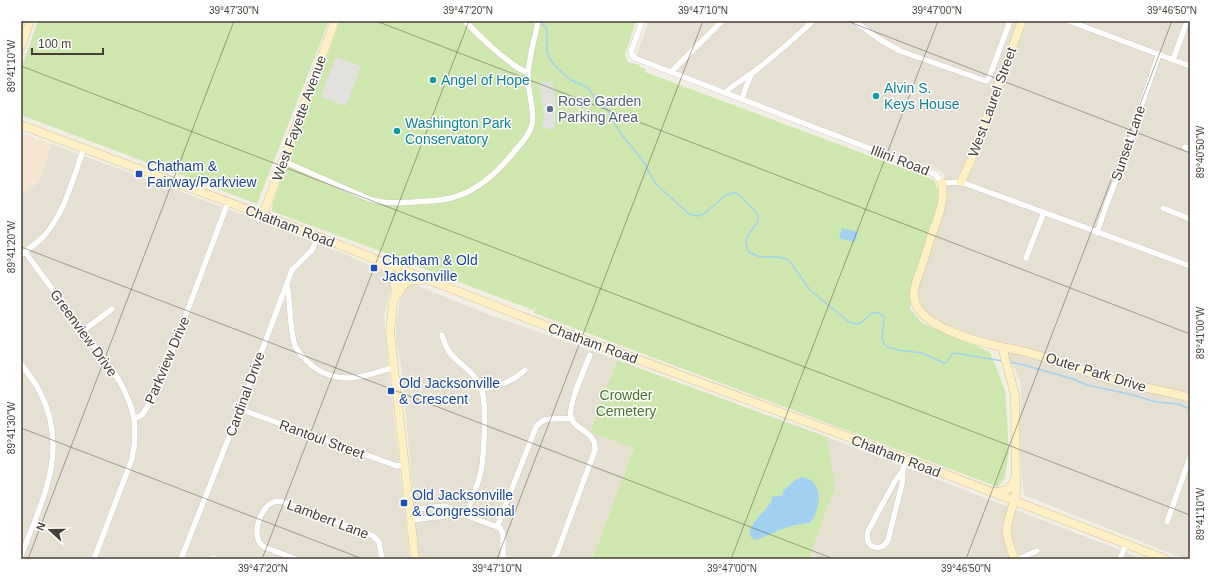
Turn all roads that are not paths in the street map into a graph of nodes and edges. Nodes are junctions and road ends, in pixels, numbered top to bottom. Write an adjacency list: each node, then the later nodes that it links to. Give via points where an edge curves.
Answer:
1 (30, 21): 13 (main road)
2 (335, 21): 24 (main road, West Fayette Avenue)
3 (465, 21): 18 (street, via 504,58)
4 (642, 21): 17 (street, Illini Road, via 631,49 632,55)
5 (722, 21): 17 (street)
6 (813, 21): 19 (street)
7 (854, 21): 8 (street, West Laurel Street, via 900,51 986,81)
8 (1010, 21)
9 (1022, 21): 25 (main road, West Laurel Street)
10 (1069, 21): 14 (street)
11 (1187, 21): 15 (street)
12 (538, 23): 18 (street)
13 (21, 46)
14 (1159, 54): 15 (street); 32 (street, Sunset Lane, via 1136,128)
15 (1173, 60): 16 (street)
16 (1190, 66)
17 (671, 72): 20 (street, Illini Road)
18 (528, 73): 24 (street, via 533,114 531,128 496,172 470,191 456,197 393,203 377,201)
19 (752, 73): 20 (street, via 731,86); 21 (street)
20 (725, 93): 21 (street, Illini Road)
21 (742, 99): 26 (street, Illini Road, via 928,171 936,175)
22 (21, 125): 23 (main road, Chatham Road)
23 (84, 148): 27 (main road, Chatham Road); 34 (street, via 54,222 43,237)
24 (283, 160): 30 (main road, West Fayette Avenue)
25 (961, 182): 26 (street, Illini Road); 29 (street, Illini Road)
26 (942, 183): 46 (main road, via 943,199 916,283 915,303 921,313 933,323 978,341)
27 (228, 202): 30 (main road, Chatham Road); 55 (street, Parkview Drive, via 157,392 142,415)
28 (1163, 208): 31 (street)
29 (1044, 212): 32 (street, Illini Road); 35 (street)
30 (263, 215): 33 (main road, Chatham Road)
31 (1190, 219)
32 (1097, 232): 37 (street, Illini Road)
33 (318, 236): 36 (main road, Chatham Road); 40 (street, Cardinal Drive, via 312,250 292,270)
34 (23, 253): 44 (street, Greenview Drive)
35 (1026, 258)
36 (378, 260): 38 (main road, Chatham Road); 41 (main road, via 391,273)
37 (1190, 266)
38 (403, 270): 39 (main road, Chatham Road); 41 (main road)
39 (430, 280): 43 (main road, via 404,283); 57 (main road, Chatham Road)
40 (287, 284): 49 (street, via 292,334 296,348 316,370 348,378); 53 (street, Cardinal Drive)
41 (396, 291): 43 (main road)
42 (112, 309): 44 (street)
43 (390, 320): 49 (main road)
44 (83, 331): 55 (street, Greenview Drive, via 124,389)
45 (442, 335): 51 (street, via 451,355 472,374)
46 (1002, 347): 52 (main road, Outer Park Drive, via 1033,354 1131,385); 60 (main road, via 1015,395)
47 (590, 355): 54 (street, via 572,402)
48 (21, 364): 71 (street, via 40,391 50,415 54,441 49,480)
49 (393, 368): 58 (main road)
50 (525, 370): 51 (street, via 509,382)
51 (482, 389): 65 (street, via 482,463)
52 (1190, 398)
53 (240, 409): 58 (street, Rantoul Street, via 397,466); 73 (street, Cardinal Drive)
54 (572, 418): 68 (street, via 547,418 536,427); 78 (street, via 576,425 593,439 595,450)
55 (134, 419): 72 (street, via 132,459)
56 (1190, 457): 67 (street)
57 (907, 459): 59 (street); 61 (main road, Chatham Road)
58 (405, 466): 63 (main road)
59 (903, 470): 59 (street, via 888,540 886,545 877,547 867,541 868,531)
60 (1016, 474): 61 (main road, via 1009,489); 62 (main road)
61 (990, 492): 62 (main road, Chatham Road)
62 (1014, 502): 69 (main road, Chatham Road); 79 (main road, via 1008,519 1007,535)
63 (410, 510): 64 (street, via 445,506); 66 (main road)
64 (457, 512): 65 (street); 66 (street, via 446,516)
65 (466, 515): 68 (street)
66 (411, 520): 76 (main road)
67 (1167, 522)
68 (500, 529): 77 (street)
69 (1126, 544): 81 (street); 82 (main road, Chatham Road)
70 (1037, 551): 80 (street)
71 (21, 556)
72 (94, 559)
73 (181, 559)
74 (296, 559): 75 (street, Lambert Lane, via 264,547 258,541 259,522 266,508 273,502 289,504 373,536 379,542)
75 (382, 559)
76 (415, 559)
77 (503, 559)
78 (553, 559)
79 (1015, 559)
80 (1018, 559)
81 (1120, 559)
82 (1163, 559)

